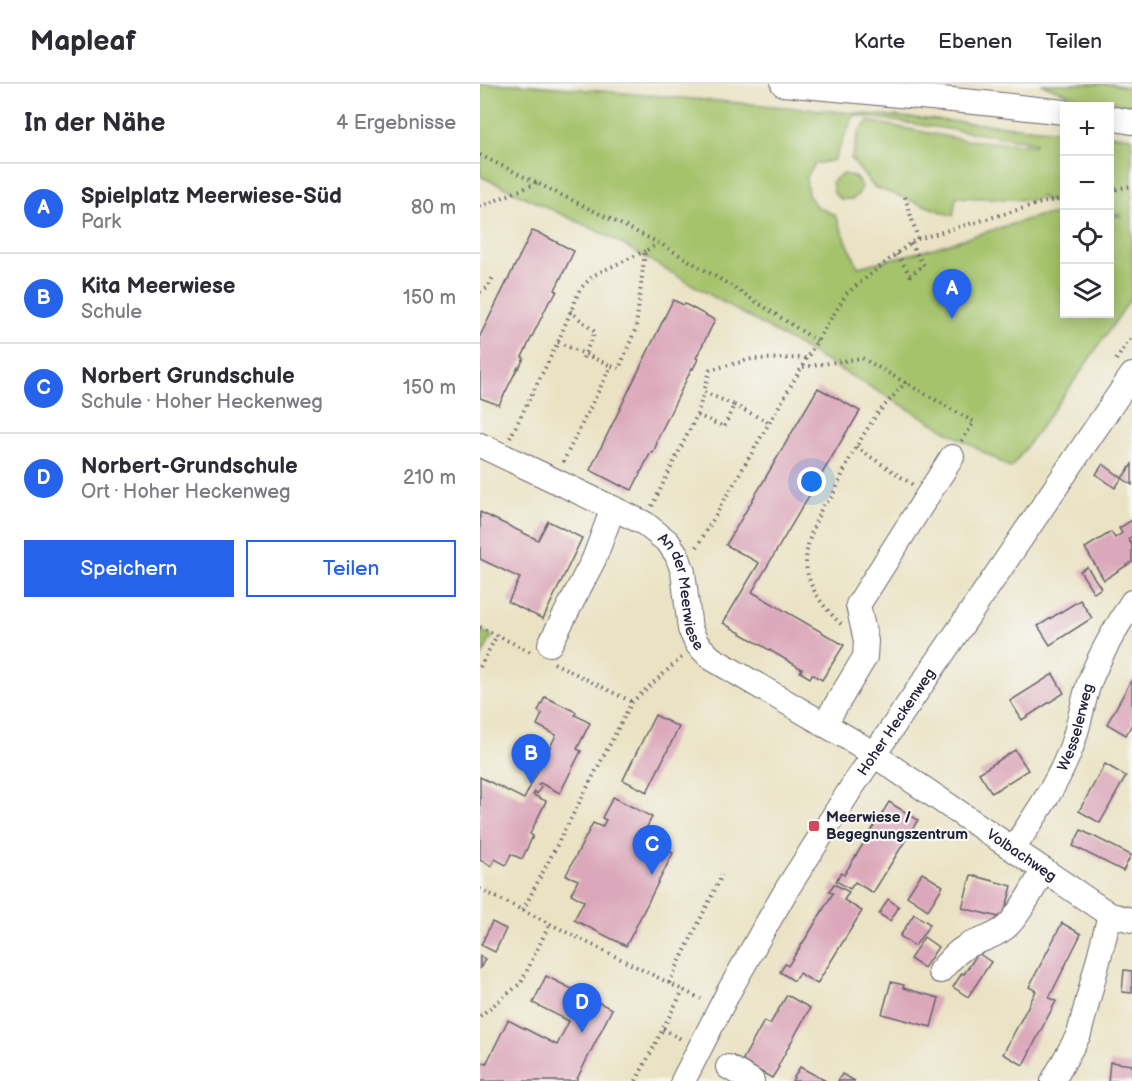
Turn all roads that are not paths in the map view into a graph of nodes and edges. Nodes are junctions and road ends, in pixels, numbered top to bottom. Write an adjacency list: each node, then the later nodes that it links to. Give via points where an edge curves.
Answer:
1 (783, 84): 2 (street)
2 (1060, 111)
3 (1114, 119): 4 (street)
4 (1132, 122)
5 (1132, 375): 12 (street, Hoher Heckenweg)
6 (480, 445): 8 (street, An der Meerwiese)
7 (952, 457): 11 (street, via 858,605 866,641 865,657)
8 (613, 508): 10 (street, via 594,559); 11 (street, An der Meerwiese, via 644,523 668,542 677,555 690,629 697,644 711,658)
9 (1132, 602): 13 (street, Wesselerweg, via 1103,649 1059,776)
10 (550, 644)
11 (824, 725): 12 (street, An der Meerwiese)
12 (874, 754): 13 (street, Volbachweg); 18 (street, Hoher Heckenweg, via 787,889)
13 (1013, 849): 14 (street, Volbachweg)
14 (1044, 870): 15 (street, Volbachweg); 16 (street, via 1005,928 958,952)
15 (1121, 917): 20 (street, Volbachweg, via 1079,1034)
16 (940, 971)
17 (728, 1067): 19 (street)
18 (683, 1081)
19 (752, 1081)
20 (1053, 1081)

